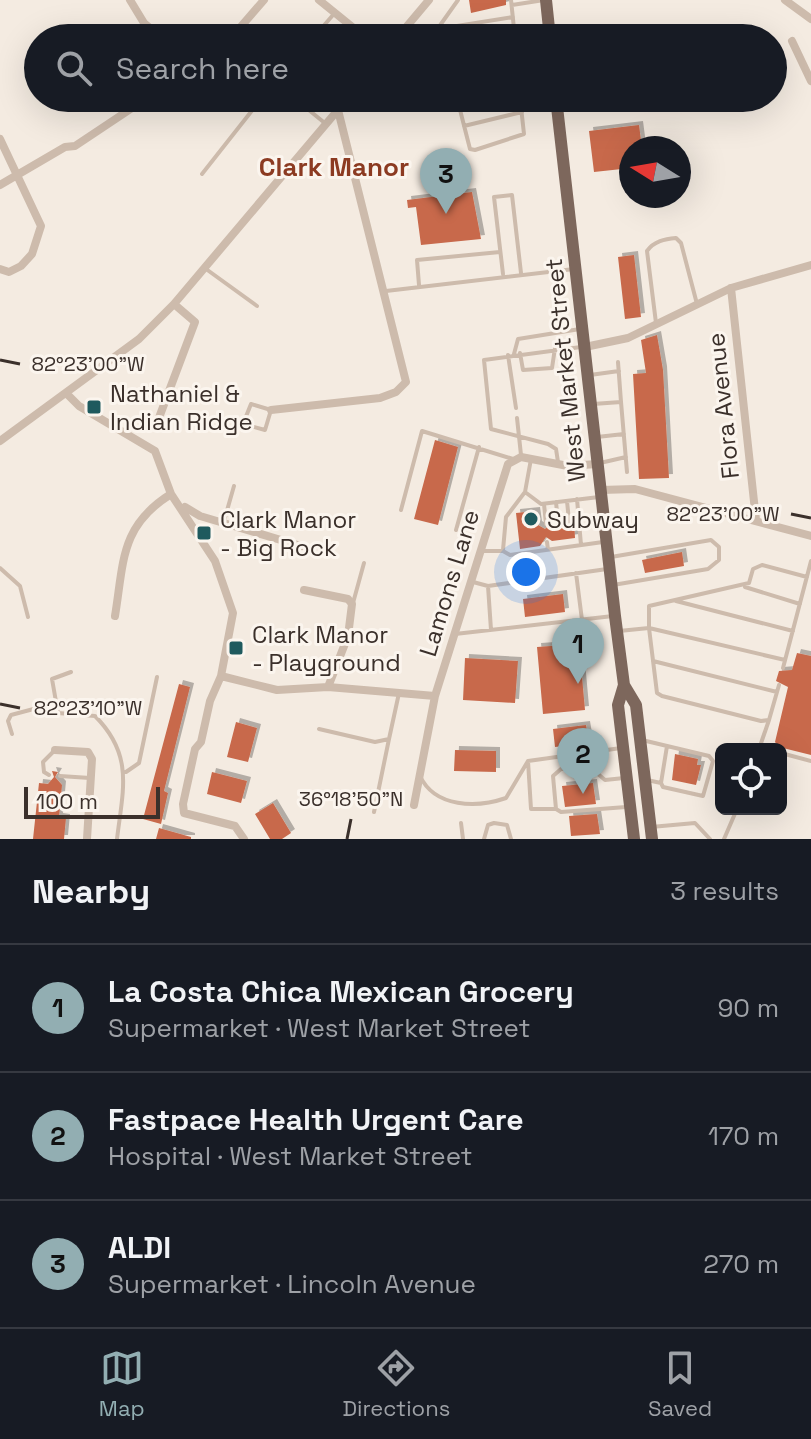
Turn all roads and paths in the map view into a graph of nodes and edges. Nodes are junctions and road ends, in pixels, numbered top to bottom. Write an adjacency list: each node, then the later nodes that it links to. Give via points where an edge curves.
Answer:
1 (130, 0): 12 (street)
2 (264, 0): 13 (street)
3 (319, 0): 9 (street)
4 (429, 0): 16 (street)
5 (458, 0): 17 (lane)
6 (545, 0): 8 (lane); 20 (main road)
7 (785, 0): 11 (street)
8 (511, 2): 10 (lane)
9 (335, 13): 14 (lane); 15 (street)
10 (513, 17): 18 (lane); 19 (lane)
11 (811, 19)
12 (145, 24)
13 (243, 24)
14 (325, 24)
15 (349, 24)
16 (409, 24)
17 (441, 24)
18 (469, 24)
19 (514, 24)
20 (546, 24)
21 (792, 41): 22 (street)
22 (811, 81)
23 (125, 112): 34 (street, via 75,146)
24 (251, 112): 35 (lane)
25 (311, 112): 31 (lane)
26 (336, 112): 31 (street)
27 (339, 112): 46 (street)
28 (460, 112): 32 (lane)
29 (522, 112): 32 (lane); 32 (lane, via 524,134 475,150 470,149)
30 (558, 112): 41 (main road, West Market Street)
31 (326, 124): 39 (street)
32 (464, 126)
33 (0, 139): 34 (street)
34 (16, 173): 36 (street); 40 (street, via 41,226 27,260 9,272)
35 (202, 174)
36 (0, 185)
37 (500, 252): 42 (lane, via 494,197 512,195); 43 (lane); 44 (lane, via 417,260)
38 (811, 265): 45 (street)
39 (204, 268): 47 (street); 49 (lane)
40 (0, 269)
41 (576, 269): 42 (lane); 51 (main road, West Market Street)
42 (521, 273): 43 (lane)
43 (503, 275): 44 (lane)
44 (419, 285): 46 (lane)
45 (731, 288): 48 (street); 85 (street, Flora Avenue)
46 (386, 291): 62 (street, via 406,382 380,398)
47 (174, 304): 58 (street, via 139,339); 64 (street, via 195,322)
48 (697, 304): 50 (street); 50 (lane, via 676,238 651,245 647,251)
49 (257, 306)
50 (656, 323): 52 (street, via 611,344)
51 (583, 329): 52 (main road, West Market Street); 54 (lane, via 518,339)
52 (585, 347): 53 (lane); 57 (main road, West Market Street)
53 (555, 348): 54 (lane); 54 (lane, via 552,368 523,370)
54 (514, 354): 61 (lane); 67 (lane, via 484,360 489,423 496,433)
55 (618, 362): 56 (lane)
56 (619, 371): 57 (lane); 59 (lane)
57 (588, 375): 60 (main road, West Market Street)
58 (66, 393): 68 (street); 78 (street, via 155,451)
59 (621, 402): 60 (lane); 65 (lane)
60 (591, 404): 66 (main road, West Market Street)
61 (516, 408)
62 (271, 410): 62 (lane, via 265,430 243,424 251,404)
63 (517, 418): 67 (lane)
64 (157, 423)
65 (624, 434): 66 (lane); 70 (lane)
66 (594, 437): 73 (main road, West Market Street)
67 (519, 438): 71 (lane); 72 (lane, via 556,449)
68 (0, 441)
69 (479, 447): 71 (lane); 84 (lane, via 422,431); 90 (lane)
70 (626, 457): 73 (lane); 74 (lane)
71 (522, 458): 72 (street); 76 (lane); 101 (street, Lamons Lane, via 508,464)
72 (558, 464): 73 (street)
73 (597, 464): 77 (main road, West Market Street)
74 (627, 472)
75 (234, 486): 88 (lane)
76 (525, 492): 83 (lane); 102 (lane, via 506,517)
77 (601, 493): 79 (lane); 85 (street, via 635,489); 94 (main road, West Market Street)
78 (171, 494): 82 (street); 117 (street, via 149,508 127,539)
79 (577, 499): 80 (lane); 96 (lane)
80 (567, 501): 81 (lane); 86 (lane)
81 (556, 502): 83 (lane); 87 (lane)
82 (177, 503): 88 (street); 130 (street, via 215,561 233,613)
83 (544, 504): 89 (lane)
84 (401, 510)
85 (756, 520): 91 (street)
86 (569, 521)
87 (558, 522)
88 (223, 523): 97 (street)
89 (546, 524)
90 (456, 530)
91 (811, 536)
92 (571, 539): 98 (lane)
93 (560, 540): 99 (lane)
94 (606, 541): 96 (lane); 105 (main road, West Market Street)
95 (547, 542): 100 (lane)
96 (581, 545): 98 (lane)
97 (301, 546)
98 (571, 546): 99 (lane)
99 (560, 548): 100 (lane)
100 (548, 550): 102 (lane, via 510,555)
101 (480, 551): 102 (lane); 109 (street, Lamons Lane)
102 (503, 551)
103 (811, 561): 108 (lane)
104 (364, 563): 115 (lane)
105 (608, 563): 107 (lane); 111 (main road, West Market Street); 111 (lane, via 711,540 719,547 719,560 708,569)
106 (0, 568): 119 (lane, via 20,586)
107 (576, 573): 110 (lane); 120 (lane)
108 (807, 577): 112 (lane, via 762,565); 116 (lane)
109 (470, 582): 110 (lane); 125 (street, Lamons Lane)
110 (488, 586): 122 (lane)
111 (611, 586): 118 (main road, West Market Street)
112 (742, 586): 114 (lane); 116 (lane)
113 (304, 590): 115 (street)
114 (674, 600): 121 (lane, via 649,606); 124 (lane)
115 (352, 604): 134 (street, via 348,636)
116 (800, 604): 124 (lane)
117 (115, 616)
118 (615, 616): 120 (lane); 123 (main road, West Market Street)
119 (28, 617)
120 (582, 620): 122 (lane)
121 (649, 628): 123 (lane); 126 (lane); 127 (lane)
122 (491, 630): 125 (lane)
123 (617, 631): 132 (main road, West Market Street)
124 (793, 631): 126 (lane)
125 (453, 635): 137 (street, Lamons Lane)
126 (785, 660): 128 (lane)
127 (653, 661): 135 (lane); 139 (lane, via 657,693 662,696)
128 (783, 668)
129 (71, 672): 138 (lane, via 52,679)
130 (221, 676): 134 (street, via 277,690); 169 (street, via 195,749 184,813 235,826)
131 (157, 677): 151 (lane, via 139,763)
132 (624, 685): 143 (main road, West Market Street, via 636,705); 146 (main road, West Market Street, via 618,705)
133 (779, 685): 135 (lane)
134 (328, 687): 136 (street)
135 (777, 692): 139 (lane)
136 (399, 693): 137 (street); 142 (lane)
137 (435, 696): 152 (street, Lamons Lane)
138 (56, 703): 141 (lane, via 11,715); 151 (lane, via 58,713 95,716 108,729)
139 (769, 720): 144 (lane)
140 (319, 729): 142 (lane, via 375,742)
141 (12, 734)
142 (389, 739): 162 (lane)
143 (641, 740): 145 (lane); 157 (main road, West Market Street)
144 (763, 743)
145 (667, 746): 158 (lane); 158 (lane, via 713,761 703,796)
146 (623, 748): 149 (lane); 156 (main road, West Market Street)
147 (55, 750): 153 (lane, via 43,762); 155 (street, via 88,752)
148 (787, 755): 150 (lane)
149 (528, 761): 152 (lane, via 506,798 491,804 443,800 426,787); 161 (lane, via 531,809)
150 (811, 761)
151 (126, 772): 168 (lane)
152 (420, 774): 159 (street, Lamons Lane)
153 (49, 775)
154 (60, 776): 155 (lane)
155 (91, 778): 167 (street)
156 (627, 778): 160 (main road, West Market Street); 161 (lane, via 605,780 591,768 561,769 553,776)
157 (645, 779): 158 (lane); 165 (main road, West Market Street)
158 (661, 783)
159 (414, 805)
160 (630, 806): 161 (lane); 172 (main road, West Market Street)
161 (556, 809)
162 (374, 812)
163 (734, 815): 174 (lane)
164 (461, 823): 170 (lane)
165 (651, 833): 173 (lane, via 695,823)
166 (484, 838): 171 (lane, via 488,825 500,823 507,825)
167 (87, 839)
168 (117, 839)
169 (244, 839)
170 (463, 839)
171 (511, 839)
172 (634, 839)
173 (710, 839)
174 (724, 839)

